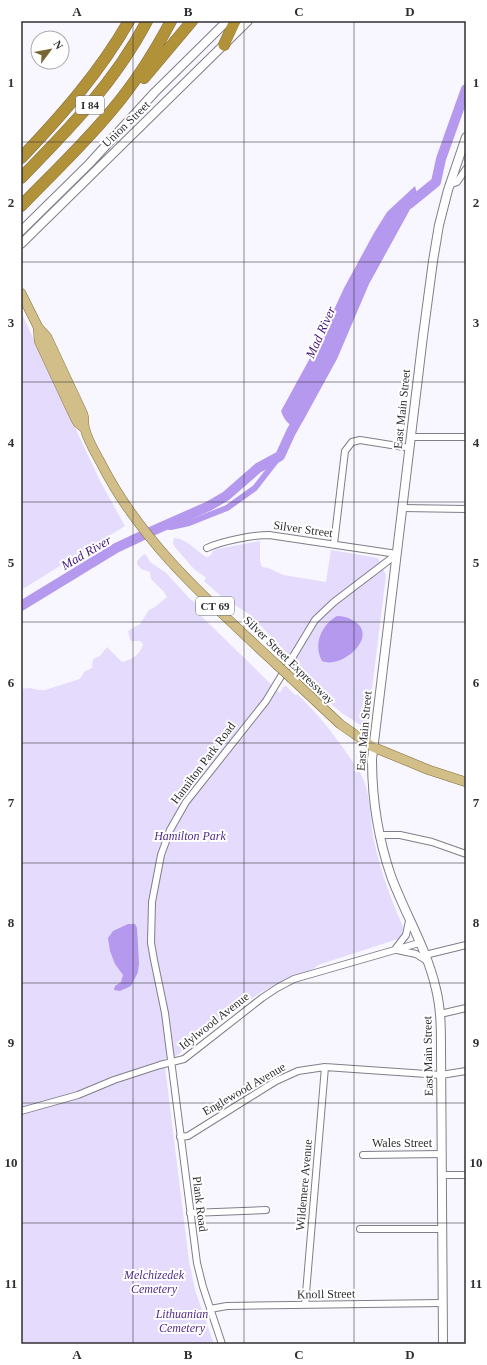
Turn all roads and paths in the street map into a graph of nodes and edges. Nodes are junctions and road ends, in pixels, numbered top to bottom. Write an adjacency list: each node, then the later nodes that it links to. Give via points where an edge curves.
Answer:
1 (128, 21): 11 (highway, via 88,83)
2 (147, 21): 13 (highway, I 84, via 96,98)
3 (171, 21): 9 (highway, I 84)
4 (192, 21): 9 (highway, via 137,88)
5 (227, 21): 16 (main road, Union Street)
6 (235, 21): 8 (highway)
7 (248, 21): 8 (main road, Union Street)
8 (224, 45): 17 (main road, Union Street)
9 (123, 96): 15 (highway, I 84)
10 (466, 136): 14 (main road, East Main Street)
11 (21, 158)
12 (466, 169): 14 (street, via 457,182)
13 (21, 178)
14 (449, 185): 19 (main road, East Main Street, via 433,261)
15 (21, 206)
16 (21, 231)
17 (21, 244)
18 (21, 293): 27 (main road, Silver Street Expressway / CT 69, bridge, via 38,327 38,338 42,348 75,418 84,428 114,487 142,527 193,584 277,665 340,724)
19 (411, 437): 20 (street); 21 (main road, East Main Street)
20 (466, 437)
21 (410, 448): 22 (main road, East Main Street); 24 (street, via 360,440 352,442 346,451)
22 (403, 508): 23 (street); 26 (main road, East Main Street)
23 (466, 509)
24 (334, 544): 25 (street, Silver Street, via 265,535); 26 (street, Silver Street)
25 (207, 548)
26 (397, 554): 27 (main road, East Main Street); 38 (street, Hamilton Park Road, via 334,602 315,620 269,696 190,796 174,821 158,863 152,902 151,934 164,1004)
27 (373, 747): 28 (main road, CT 69); 29 (main road, East Main Street, via 374,789)
28 (466, 782)
29 (380, 835): 30 (street, via 400,834); 31 (main road, East Main Street, via 390,873)
30 (466, 854)
31 (409, 921): 32 (main road, East Main Street); 34 (street, via 406,935)
32 (419, 943): 34 (street, Idylwood Avenue); 35 (main road, East Main Street)
33 (466, 945): 35 (street)
34 (395, 949): 35 (street, Idylwood Avenue); 38 (street, Idylwood Avenue, via 294,979 262,998 184,1059)
35 (426, 958): 37 (main road, East Main Street, via 436,988)
36 (466, 1008): 37 (street)
37 (440, 1014): 41 (main road, East Main Street)
38 (171, 1064): 42 (street, Idylwood Avenue, via 154,1067 78,1095); 43 (street, Plank Road)
39 (325, 1067): 41 (street, Englewood Avenue); 43 (street, Englewood Avenue, via 286,1075 188,1136); 53 (street, Wildemere Avenue)
40 (466, 1071): 41 (street, Englewood Avenue)
41 (441, 1075): 45 (main road, East Main Street)
42 (21, 1111)
43 (180, 1137): 49 (street, Plank Road)
44 (363, 1154): 45 (street, Wales Street)
45 (442, 1154): 46 (main road, East Main Street)
46 (442, 1175): 47 (street); 51 (main road, East Main Street)
47 (466, 1175)
48 (266, 1210): 49 (street)
49 (190, 1213): 54 (street, Plank Road, via 198,1270)
50 (360, 1229): 51 (street)
51 (442, 1229): 52 (main road, East Main Street)
52 (442, 1303): 53 (street, Knoll Street); 56 (main road, East Main Street)
53 (305, 1305): 54 (street, Knoll Street, via 227,1306)
54 (210, 1309): 55 (street, Plank Road)
55 (222, 1344)
56 (443, 1344)

